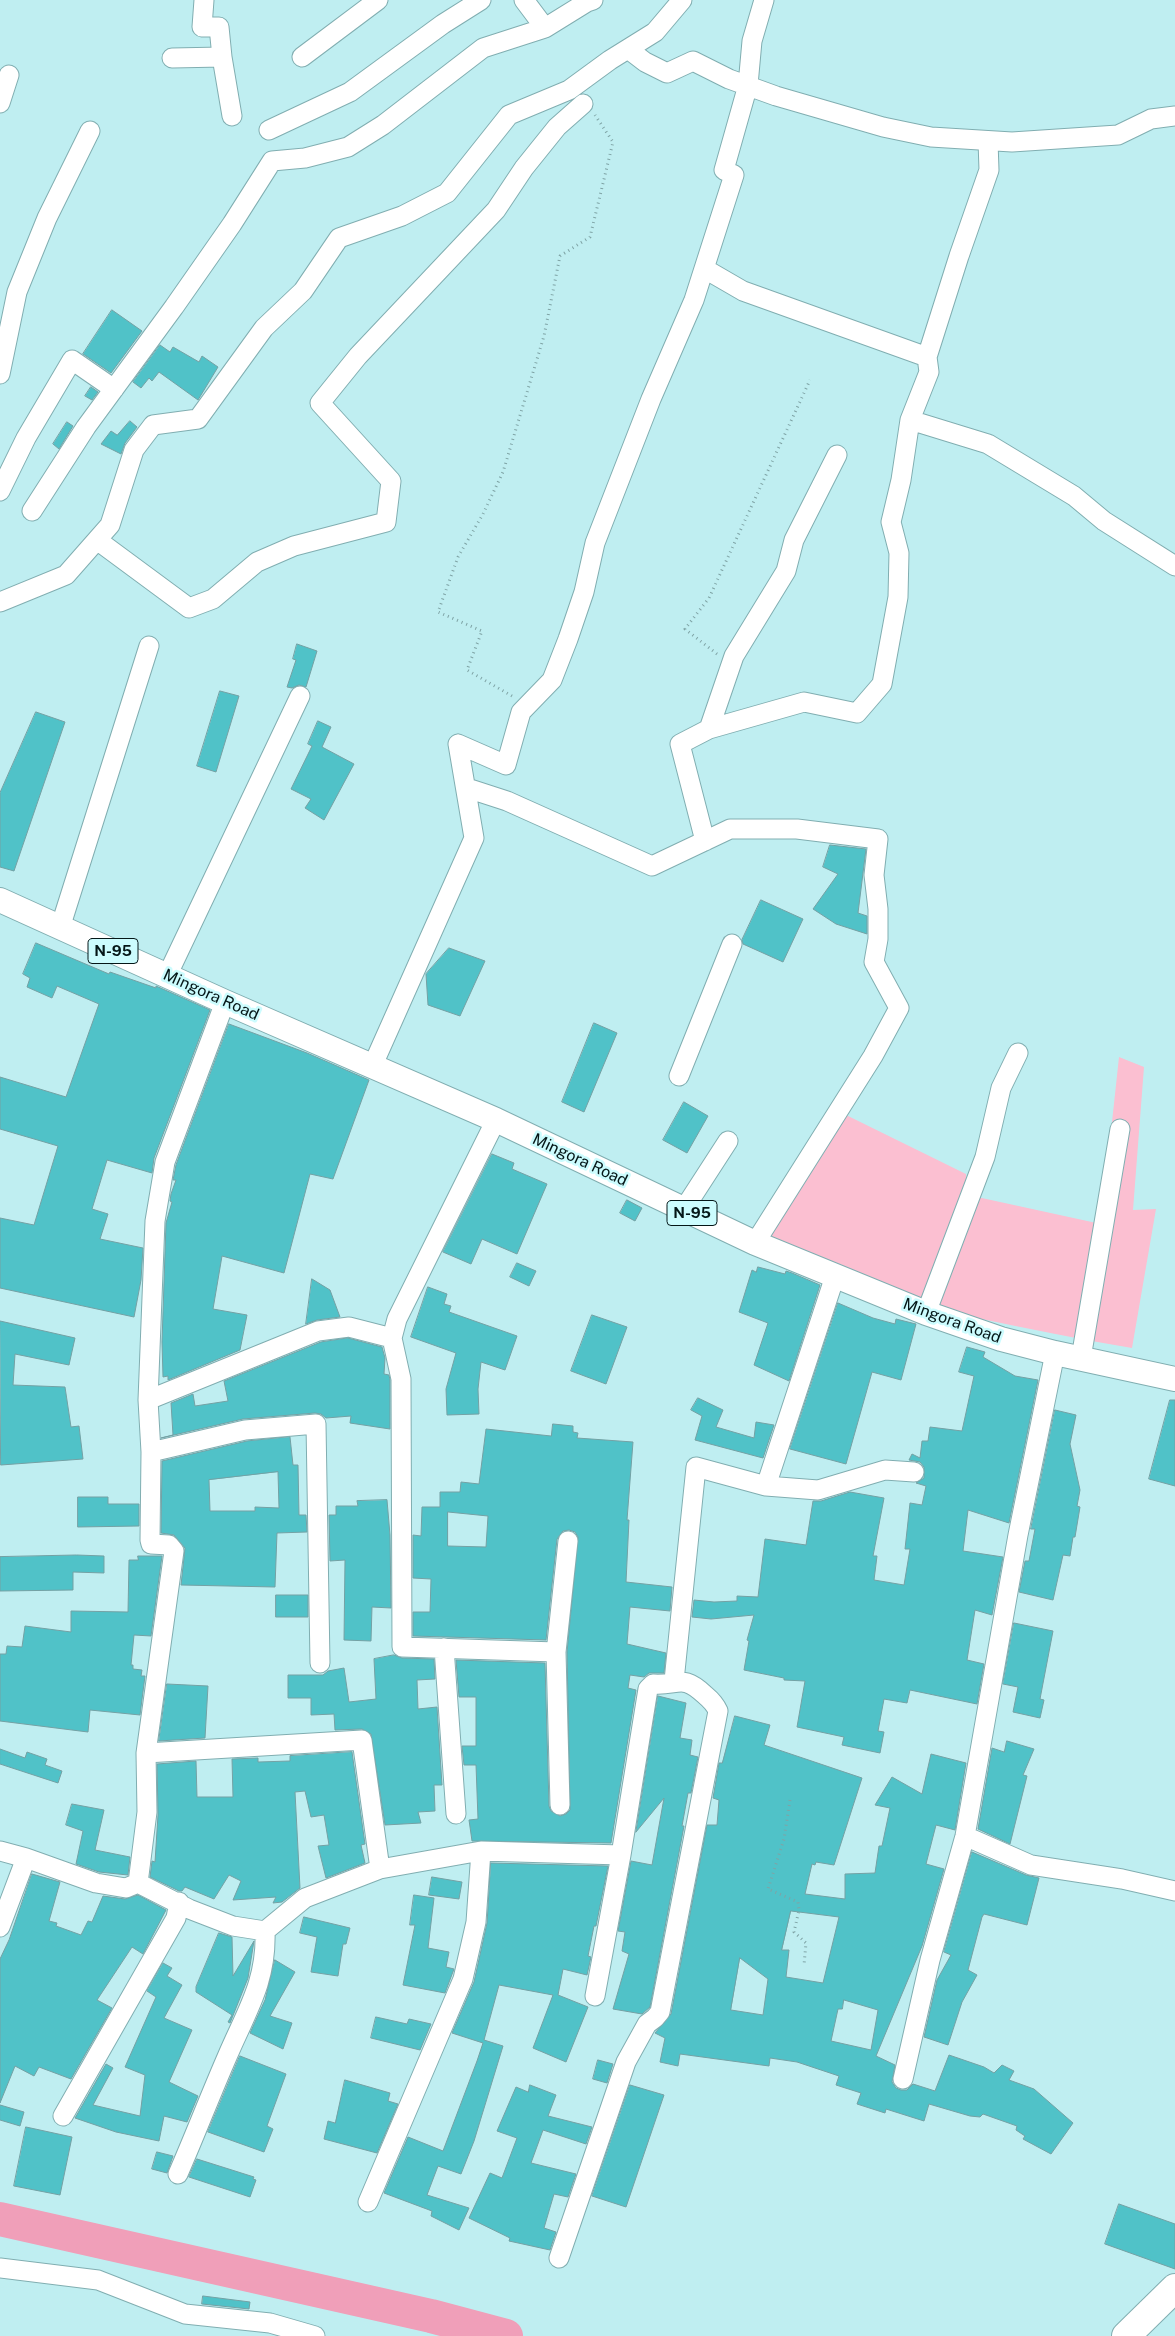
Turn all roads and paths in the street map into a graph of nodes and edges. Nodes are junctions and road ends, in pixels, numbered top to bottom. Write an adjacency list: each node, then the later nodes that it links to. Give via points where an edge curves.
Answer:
1 (204, 0): 10 (street, via 202,26 219,27)
2 (378, 0): 11 (street)
3 (481, 0): 19 (street, via 350,92)
4 (524, 0): 8 (street)
5 (593, 0): 8 (street)
6 (682, 0): 9 (street, via 655,32)
7 (764, 0): 14 (street, via 752,41)
8 (546, 28): 26 (street, via 483,48 383,125 348,147 305,158 272,161 232,224)
9 (628, 49): 14 (street, via 667,73 692,61); 31 (street, via 569,90 509,115 447,193 402,216 339,238 303,291 264,328 198,419 154,425 134,450 110,525)
10 (222, 57): 12 (street); 17 (street)
11 (302, 57)
12 (172, 58)
13 (10, 75): 15 (street)
14 (748, 85): 21 (street, via 883,127 931,137); 22 (street, via 724,170 734,175)
15 (0, 103)
16 (583, 104): 31 (street, via 557,127 496,210 358,356 320,403 391,481 386,522 294,546 257,562 213,598 189,608); 37 (path, via 600,121 613,142 590,238 560,256 544,336 503,472 458,557 438,612 482,631 467,670)
17 (232, 116)
18 (1175, 116): 21 (street, via 1151,120 1118,134 1012,142)
19 (269, 130)
20 (90, 131): 24 (street, via 47,218 18,292)
21 (988, 140): 23 (street, via 989,170)
22 (705, 269): 23 (street, via 743,291); 37 (street, via 595,543 584,592 565,648 552,680)
23 (927, 357): 27 (street, via 929,372)
24 (0, 374)
25 (810, 380): 35 (path, via 710,598 685,629)
26 (114, 389): 29 (street, via 72,360 26,438); 30 (street)
27 (910, 420): 32 (street, via 988,444 1074,496 1104,521); 38 (street, via 891,522 899,553 898,597 882,684 857,713 804,702)
28 (838, 455): 35 (street, via 794,540 786,571)
29 (0, 491)
30 (32, 510)
31 (96, 540): 33 (street, via 66,575)
32 (1175, 566)
33 (0, 602)
34 (150, 646): 42 (street)
35 (731, 665): 38 (street)
36 (300, 696): 44 (street)
37 (528, 705): 39 (street, via 521,712 506,765 458,744)
38 (709, 729): 40 (street, via 680,744)
39 (467, 788): 40 (street, via 506,801 652,866); 47 (street, via 474,838)
40 (704, 841): 53 (street, via 730,829 797,829 878,839 874,876 878,939 874,962 899,1008 873,1056)
41 (0, 900): 42 (main road, Mingora Road / N-95)
42 (60, 928): 44 (main road, Mingora Road / N-95)
43 (732, 944): 48 (street)
44 (167, 976): 45 (main road, Mingora Road / N-95)
45 (225, 1002): 47 (main road, Mingora Road / N-95); 60 (street, via 165,1162 155,1221)
46 (1018, 1053): 55 (street, via 1001,1088 985,1156)
47 (372, 1067): 49 (main road, Mingora Road / N-95)
48 (679, 1076)
49 (496, 1120): 52 (main road, Mingora Road / N-95); 56 (street, via 397,1319)
50 (1120, 1129): 58 (street)
51 (728, 1141): 52 (street)
52 (684, 1209): 53 (main road, Mingora Road / N-95)
53 (756, 1243): 54 (main road, Mingora Road / N-95)
54 (835, 1276): 55 (main road, Mingora Road / N-95); 63 (street)
55 (926, 1314): 57 (main road, Mingora Road / N-95)
56 (392, 1338): 60 (street, via 349,1327 318,1331); 65 (street, via 401,1379 402,1647)
57 (1055, 1353): 58 (main road, Mingora Road / N-95); 73 (street, via 1018,1534)
58 (1081, 1358): 59 (main road, Mingora Road / N-95)
59 (1175, 1379)
60 (148, 1400): 61 (street)
61 (151, 1452): 67 (street, via 244,1430 316,1424); 69 (street, via 150,1540 151,1544 169,1545 174,1551)
62 (914, 1472): 63 (street, via 886,1470 818,1490)
63 (766, 1486): 68 (street, via 696,1467)
64 (568, 1541): 66 (street)
65 (444, 1648): 66 (street); 72 (street)
66 (556, 1652): 71 (street)
67 (320, 1663)
68 (674, 1681): 76 (street, via 653,1684 648,1689); 90 (street, via 694,1684 718,1711 660,2012 647,2024 626,2062)
69 (146, 1753): 78 (street, via 362,1740); 79 (street, via 147,1812)
70 (790, 1800): 84 (path, via 784,1838 768,1889 798,1902 794,1932 806,1943)
71 (560, 1805)
72 (456, 1814)
73 (965, 1836): 80 (street, via 1031,1865 1122,1879); 86 (street, via 930,1960)
74 (0, 1851): 77 (street)
75 (481, 1851): 76 (street); 78 (street); 89 (street, via 476,1922 463,1979)
76 (621, 1855): 85 (street)
77 (26, 1858): 79 (street, via 96,1883 126,1888); 82 (street)
78 (380, 1869): 83 (street, via 304,1898)
79 (138, 1883): 81 (street)
80 (1175, 1892)
81 (179, 1902): 83 (street, via 234,1926); 87 (street, via 176,1918)
82 (0, 1927)
83 (265, 1931): 88 (street, via 266,1955 258,1988)
84 (804, 1964)
85 (595, 1996)
86 (903, 2079)
87 (63, 2116)
88 (178, 2174)
89 (368, 2202)
90 (559, 2258)
91 (1, 2274): 93 (street, via 98,2280 185,2314 270,2323)
92 (1175, 2288): 95 (highway)
93 (281, 2331): 94 (street)
94 (315, 2336)
95 (1126, 2336)

